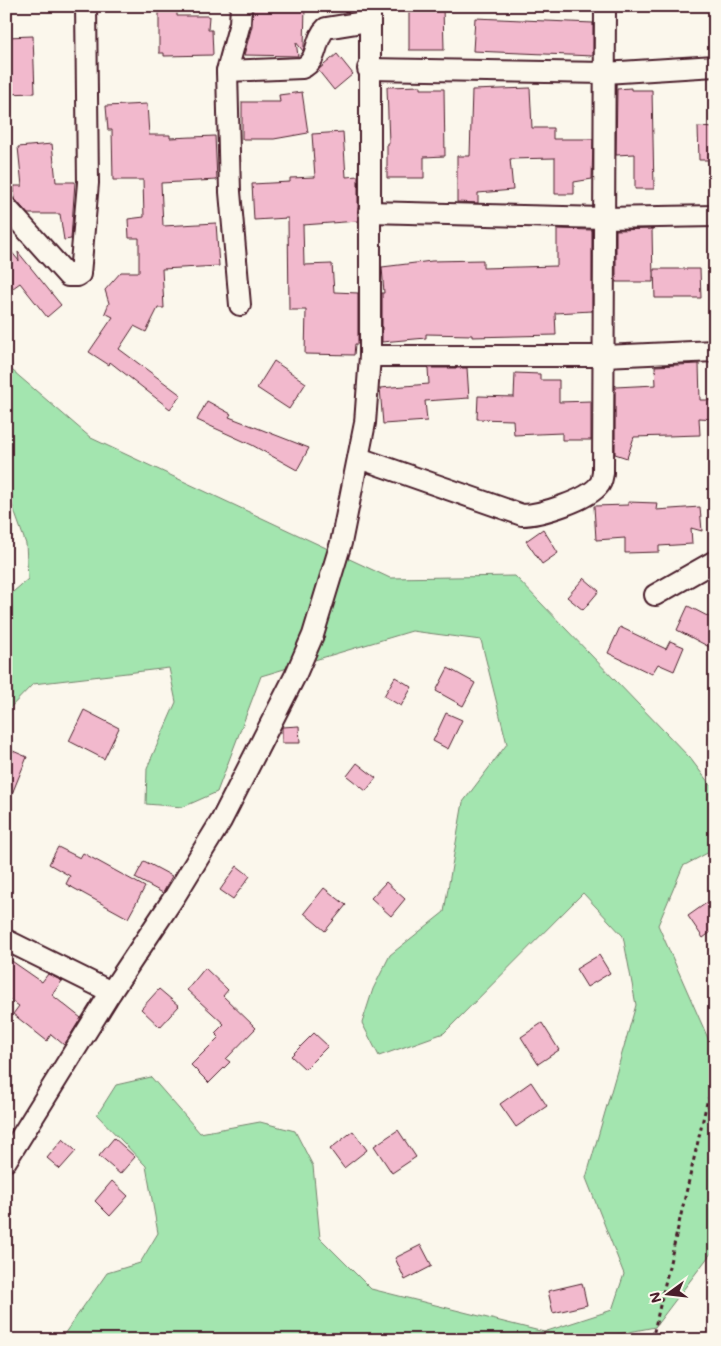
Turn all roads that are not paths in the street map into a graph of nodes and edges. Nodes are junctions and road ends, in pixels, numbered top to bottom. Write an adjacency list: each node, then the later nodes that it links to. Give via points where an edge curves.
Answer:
1 (86, 6): 9 (street, via 88,183 80,274 68,276)
2 (241, 6): 7 (street, via 240,24)
3 (606, 6): 8 (street)
4 (369, 14): 6 (street); 7 (street, via 321,32 308,66)
5 (715, 66): 8 (street)
6 (368, 69): 8 (street); 10 (street)
7 (227, 71): 13 (street, via 230,192)
8 (605, 74): 12 (street)
9 (6, 207)
10 (369, 212): 12 (street); 15 (street)
11 (715, 216): 12 (street)
12 (604, 218): 16 (street)
13 (240, 305)
14 (715, 351): 16 (street)
15 (370, 356): 16 (street); 17 (street, via 368,402)
16 (604, 356): 17 (street, via 601,484 592,492 550,511 522,515)
17 (359, 458): 21 (street, via 328,588 296,674 221,821 176,896)
18 (715, 561): 19 (street)
19 (655, 595)
20 (6, 940): 21 (street)
21 (111, 992): 22 (street)
22 (6, 1161)

